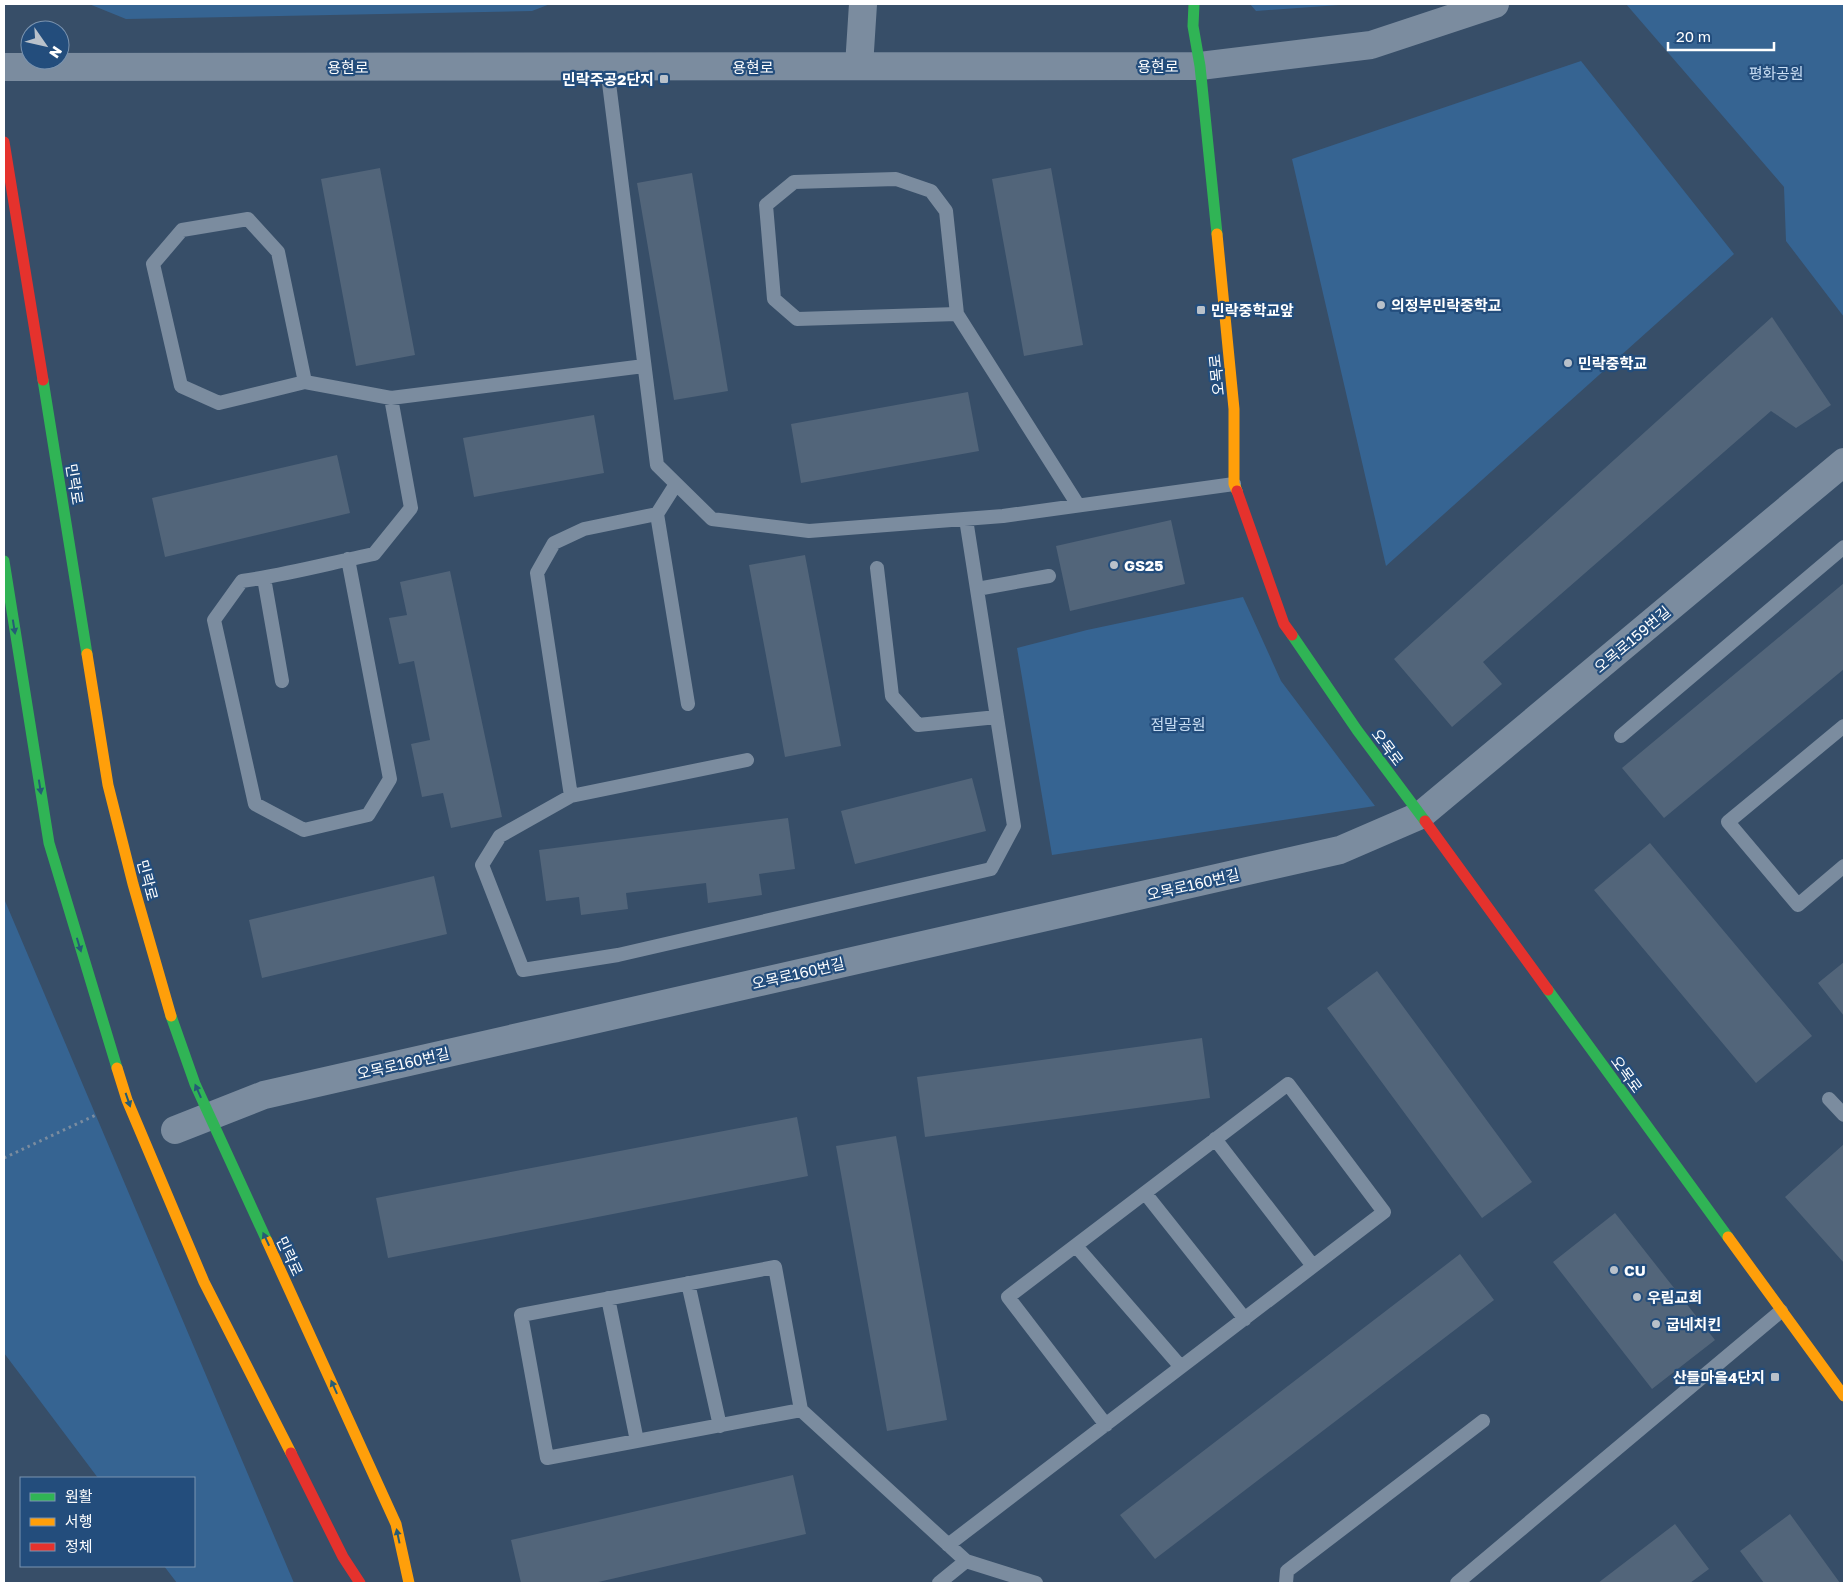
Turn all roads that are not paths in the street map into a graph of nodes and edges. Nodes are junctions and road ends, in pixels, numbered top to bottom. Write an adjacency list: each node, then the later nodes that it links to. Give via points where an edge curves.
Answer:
1 (863, 4): 4 (street)
2 (1194, 4): 5 (main road, 오목로, via 1193,26)
3 (1495, 4): 5 (street, 용현로, via 1371,45)
4 (859, 66): 5 (street, 용현로); 6 (street, 용현로)
5 (1200, 66): 15 (main road, 오목로, via 1234,409)
6 (607, 67): 7 (street, 용현로); 10 (lane)
7 (4, 68)
8 (4, 142): 57 (main road, 민락로, one-way to 8, via 396,1524 195,1084 164,995 132,884 108,785)
9 (957, 314): 9 (lane, via 946,211 931,190 896,179 794,182 766,205 774,299 797,319); 16 (lane)
10 (644, 366): 12 (lane); 14 (lane, via 657,465)
11 (305, 382): 11 (lane, via 219,403 181,386 153,264 182,230 248,219 278,252); 12 (lane)
12 (391, 398): 20 (lane, via 411,508 374,554)
13 (1844, 462): 33 (street, 오목로159번길)
14 (676, 484): 17 (lane); 18 (lane, via 712,519 799,530)
15 (1234, 484): 16 (lane); 33 (main road, 오목로, via 1284,624 1356,730)
16 (1078, 505): 18 (lane)
17 (657, 514): 27 (lane); 32 (lane, via 584,529 554,543 537,573)
18 (966, 519): 25 (lane)
19 (1844, 547): 30 (lane)
20 (348, 559): 24 (lane); 24 (lane, via 390,779 368,815 304,830 255,804 214,620 242,581)
21 (4, 561): 56 (main road, one-way to 56, via 49,843 128,1100 204,1282 343,1557)
22 (877, 568): 28 (lane, via 892,696 918,725)
23 (1049, 576): 25 (lane)
24 (264, 578): 26 (lane)
25 (977, 590): 28 (lane)
26 (282, 681)
27 (688, 704)
28 (997, 717): 32 (lane, via 1014,826 991,869 618,955 523,970 482,865 500,836)
29 (1844, 726): 34 (lane, via 1728,822 1798,905)
30 (1621, 736)
31 (747, 760): 32 (lane)
32 (571, 796)
33 (1421, 815): 37 (street, 오목로160번길, via 1340,850 264,1094); 44 (main road, 오목로)
34 (1844, 866)
35 (1829, 1099): 36 (lane)
36 (1844, 1115)
37 (175, 1130)
38 (1216, 1139): 39 (lane); 41 (lane); 41 (lane, via 1288,1084 1384,1212)
39 (1145, 1193): 40 (lane); 45 (lane)
40 (1076, 1246): 46 (lane); 51 (lane, via 1008,1297)
41 (1313, 1266): 45 (lane)
42 (688, 1283): 43 (lane); 49 (lane, via 775,1267); 52 (lane)
43 (608, 1298): 53 (lane); 53 (lane, via 521,1315 547,1458)
44 (1781, 1311): 47 (main road, 오목로); 61 (lane)
45 (1245, 1319): 46 (lane)
46 (1181, 1367): 51 (lane)
47 (1839, 1379): 48 (main road, 오목로)
48 (1844, 1396)
49 (801, 1410): 52 (lane); 54 (lane)
50 (1483, 1421): 60 (lane, via 1287,1571)
51 (1106, 1425): 54 (lane)
52 (720, 1426): 53 (lane)
53 (636, 1441)
54 (948, 1545): 55 (lane)
55 (966, 1561): 58 (lane); 59 (lane)
56 (360, 1583)
57 (409, 1583)
58 (939, 1583)
59 (1036, 1583)
60 (1286, 1583)
61 (1457, 1583)

